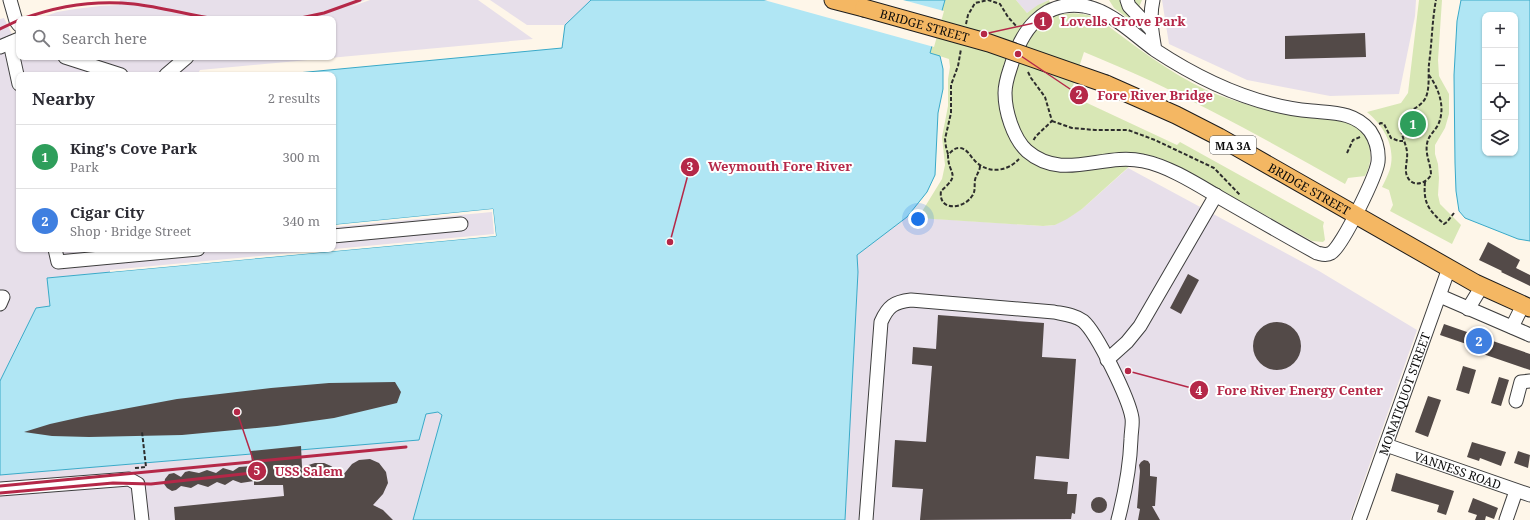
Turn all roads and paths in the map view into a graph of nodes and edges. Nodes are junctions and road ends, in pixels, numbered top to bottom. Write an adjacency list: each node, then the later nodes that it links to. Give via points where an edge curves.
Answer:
1 (10, 0): 6 (street)
2 (832, 0): 24 (main road, BRIDGE STREET / MA 3A, bridge, via 989,43 1106,84 1219,137)
3 (1127, 0): 7 (street, via 1129,6)
4 (1154, 0): 7 (street)
5 (1436, 0): 16 (path)
6 (16, 21)
7 (1151, 28): 9 (street)
8 (10, 43): 12 (street)
9 (1155, 50): 18 (street, via 1097,9 1068,4 1043,13 1033,21 1018,44 1006,82 1005,93 1011,124); 24 (street, via 1197,76 1245,97 1291,108 1342,114 1353,117 1362,124 1370,131 1376,143 1378,163)
10 (74, 60): 13 (street)
11 (183, 60): 14 (street)
12 (16, 72)
13 (112, 72)
14 (169, 72)
15 (1028, 72): 18 (path, via 1045,97 1052,121 1036,136)
16 (1429, 75): 21 (path, via 1440,94 1441,107 1438,126 1428,141 1427,154 1431,175); 21 (path, via 1426,97 1421,105 1406,115 1401,126 1407,153 1408,178 1416,183)
17 (955, 77): 19 (path, via 951,85 951,113 945,138)
18 (1027, 151): 20 (path, via 1008,168 992,170); 22 (street, via 1040,160 1066,166 1081,166 1113,159 1143,160)
19 (948, 155): 20 (path, via 954,149 962,149); 20 (path, via 948,162 954,173 951,183 941,191 941,195 942,200 951,206 964,204 974,194)
20 (980, 166)
21 (1425, 182): 23 (path, via 1426,202 1431,212 1444,224)
22 (1216, 196): 24 (street, via 1316,253 1326,256 1338,247); 38 (street, via 1143,321 1127,342)
23 (1454, 213)
24 (1355, 215): 29 (main road, BRIDGE STREET / MA 3A)
25 (460, 224): 26 (street)
26 (336, 236)
27 (56, 252): 28 (street, via 58,262)
28 (166, 252)
29 (1450, 268): 30 (main road, BRIDGE STREET / MA 3A); 31 (street, MONATIQUOT STREET)
30 (1482, 286): 34 (main road, BRIDGE STREET / MA 3A); 35 (street)
31 (1440, 296): 35 (street); 42 (street, MONATIQUOT STREET)
32 (0, 298): 33 (street, via 3,297)
33 (0, 304)
34 (1526, 307): 36 (street)
35 (1468, 309): 36 (street)
36 (1512, 328): 37 (street)
37 (1530, 335)
38 (1107, 360): 48 (street, via 1092,331 1082,321 1069,315 911,300 892,305 885,312 879,332); 49 (street, via 1125,396 1132,419 1129,468)
39 (1530, 381): 40 (street, via 1521,382)
40 (1516, 401)
41 (142, 432): 43 (path)
42 (1386, 446): 45 (street, VANNESS ROAD); 50 (street, MONATIQUOT STREET)
43 (146, 467)
44 (0, 490): 47 (street, via 129,479 138,484)
45 (1516, 491): 46 (street, VANNESS ROAD); 51 (street)
46 (1530, 495)
47 (142, 520)
48 (866, 520)
49 (1118, 520)
50 (1359, 520)
51 (1506, 520)

